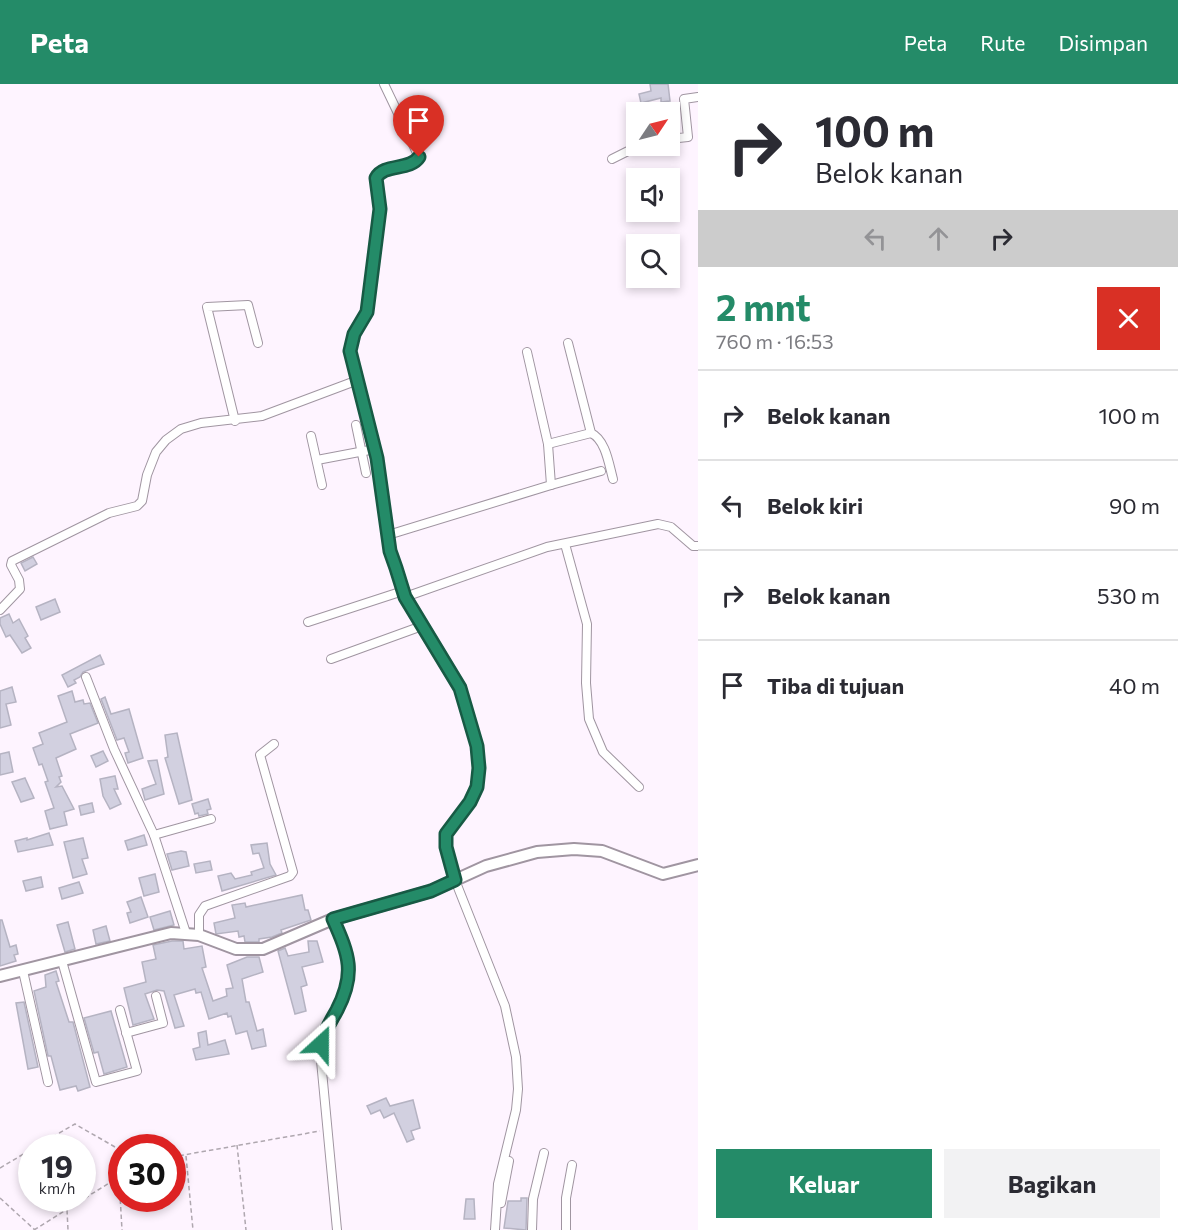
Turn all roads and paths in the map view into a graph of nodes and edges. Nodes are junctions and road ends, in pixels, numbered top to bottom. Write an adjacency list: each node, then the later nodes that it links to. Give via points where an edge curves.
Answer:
1 (384, 84): 9 (street, via 419,157 414,163 381,172 375,181 380,209 367,312 354,334 350,351)
2 (698, 97): 3 (street, via 684,99 688,137)
3 (680, 138)
4 (626, 152): 5 (street)
5 (612, 159)
6 (258, 343): 10 (street, via 248,305 207,307)
7 (568, 343): 12 (street)
8 (527, 352): 14 (street)
9 (358, 380): 10 (street, via 269,414); 15 (street)
10 (236, 421): 27 (street, via 201,423 174,432 156,452 137,506 109,513 12,561 20,589)
11 (356, 425): 16 (street)
12 (591, 433): 14 (street); 20 (street, via 602,445)
13 (311, 436): 17 (street)
14 (548, 444): 22 (street)
15 (375, 448): 16 (street); 23 (street)
16 (362, 451): 17 (street); 19 (street)
17 (317, 460): 21 (street)
18 (601, 471): 22 (street)
19 (366, 473)
20 (613, 479)
21 (322, 485)
22 (551, 485): 23 (street)
23 (388, 536): 26 (street)
24 (565, 544): 25 (street, via 658,524 671,527); 26 (street); 33 (street, via 587,624 589,719 603,752)
25 (698, 546)
26 (404, 594): 28 (street); 29 (street)
27 (0, 610)
28 (308, 622)
29 (422, 626): 30 (street); 37 (street, via 460,688 477,746 477,787 446,834)
30 (331, 659)
31 (86, 677): 35 (street)
32 (274, 744): 40 (street, via 260,755 292,874 205,906 199,915)
33 (639, 787)
34 (211, 819): 35 (street)
35 (154, 835): 39 (street)
36 (698, 866): 37 (street, via 663,874 602,851 556,850 505,859)
37 (455, 880): 38 (street, via 431,891); 68 (street, via 505,1006 516,1057 516,1110 499,1176)
38 (333, 919): 40 (street, via 255,950 236,949); 48 (street, via 347,950 350,969 343,997 321,1044)
39 (186, 933): 40 (street); 41 (street, via 165,934)
40 (199, 934)
41 (62, 962): 42 (street); 46 (street, via 96,1082 137,1071)
42 (22, 971): 43 (street); 47 (street)
43 (0, 976)
44 (156, 996): 46 (street, via 163,1023)
45 (120, 1010): 46 (street)
46 (126, 1033)
47 (48, 1082)
48 (327, 1130): 51 (path); 67 (street)
49 (55, 1134): 50 (path, via 72,1124)
50 (93, 1134)
51 (237, 1145): 53 (path); 66 (path)
52 (544, 1153): 70 (street, via 533,1199)
53 (186, 1155): 65 (path)
54 (18, 1157): 57 (path)
55 (509, 1161): 69 (street, via 501,1196)
56 (572, 1165): 71 (street)
57 (0, 1168)
58 (0, 1198): 62 (path)
59 (62, 1212): 62 (path)
60 (67, 1212): 63 (path)
61 (121, 1212): 64 (path)
62 (34, 1230)
63 (68, 1230)
64 (122, 1230)
65 (192, 1230)
66 (246, 1230)
67 (337, 1230)
68 (495, 1230)
69 (500, 1230)
70 (532, 1230)
71 (566, 1230)

